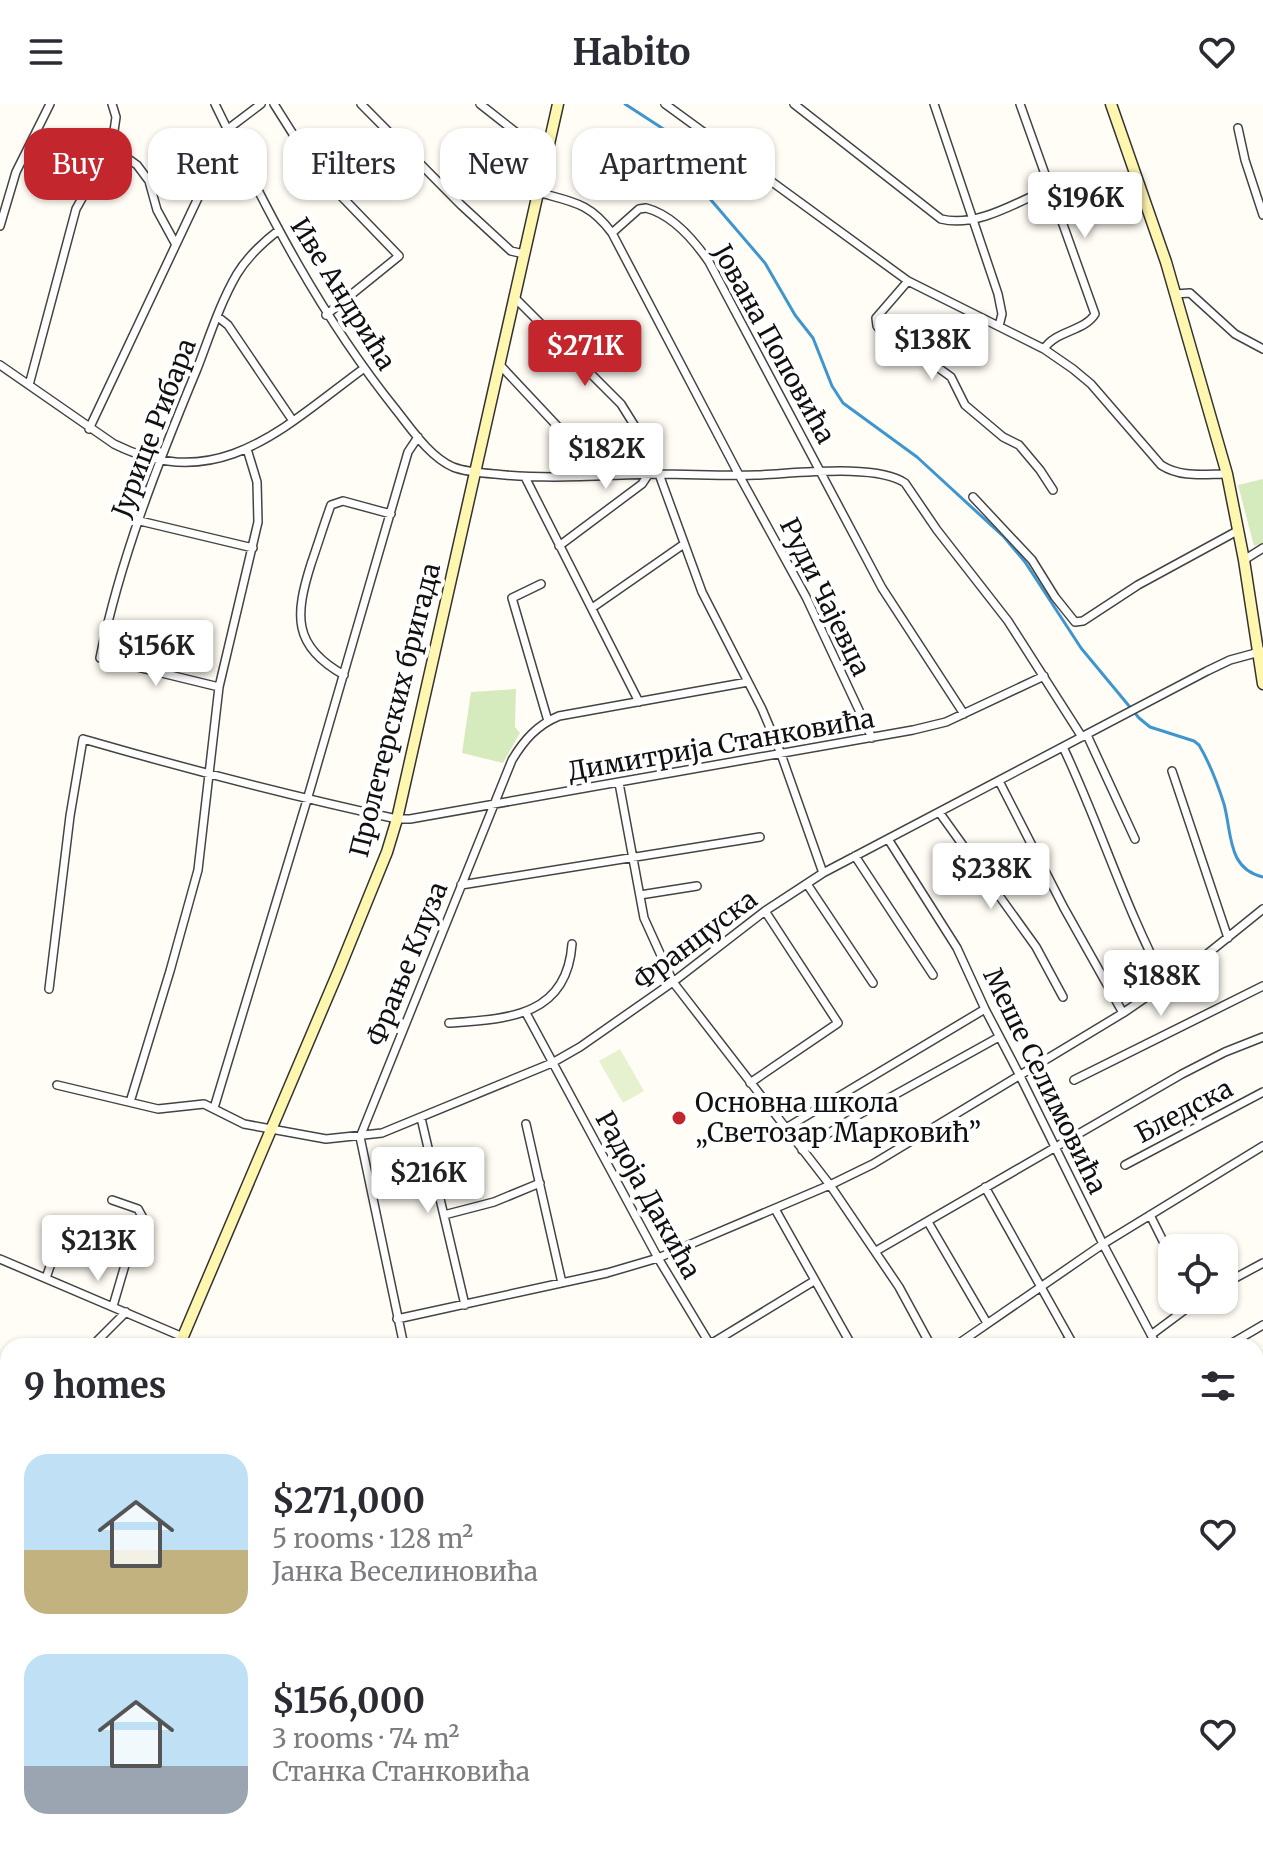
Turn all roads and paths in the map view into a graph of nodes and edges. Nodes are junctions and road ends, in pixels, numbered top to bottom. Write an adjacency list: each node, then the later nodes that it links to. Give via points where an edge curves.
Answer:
1 (50, 104): 30 (street, via 16,172)
2 (112, 104): 14 (street)
3 (215, 104): 15 (street, Иве Андрића)
4 (261, 104): 16 (street)
5 (274, 104): 38 (street, via 315,169 399,256)
6 (361, 104): 34 (street, via 511,251)
7 (480, 104): 17 (street)
8 (558, 104): 18 (street, Пролетерских бригада)
9 (665, 104): 35 (street)
10 (794, 104): 29 (street, via 931,214 951,221)
11 (934, 104): 29 (street)
12 (1020, 104): 22 (street)
13 (1111, 104): 36 (street)
14 (114, 128)
15 (228, 128)
16 (234, 128)
17 (511, 128)
18 (552, 128)
19 (1238, 128): 21 (street, via 1245,160)
20 (132, 162): 33 (street, via 149,181)
21 (1259, 186): 28 (street)
22 (1050, 188): 29 (street); 41 (street, via 1095,314 1088,323 1050,340)
23 (556, 198): 32 (street, Руди Чајевца, via 590,209)
24 (81, 200): 46 (street)
25 (196, 200): 33 (street)
26 (264, 200): 31 (street, Иве Андрића)
27 (535, 200): 34 (street, Пролетерских бригада)
28 (1263, 215)
29 (974, 220): 40 (street, via 1001,306)
30 (0, 226)
31 (279, 230): 38 (street, Иве Андрића); 39 (street, Јурице Рибара, via 236,275)
32 (612, 233): 54 (street, Јована Поповића, via 646,208 696,244); 58 (street, Руди Чајевца)
33 (175, 243): 49 (street)
34 (524, 254): 37 (street, Пролетерских бригада)
35 (908, 281): 40 (street); 60 (street, via 876,318 880,331 951,377 965,405 1019,445)
36 (1175, 294): 42 (street, via 1190,293 1235,334); 56 (street)
37 (515, 298): 44 (street, Пролетерских бригада); 55 (street, via 629,413)
38 (326, 315): 45 (street, Иве Андрића)
39 (218, 317): 47 (street); 52 (street, Јурице Рибара)
40 (999, 326): 41 (street)
41 (1044, 349): 56 (street, via 1091,384 1161,465 1183,474)
42 (1263, 349)
43 (0, 365): 46 (street)
44 (500, 365): 48 (street); 53 (street, Пролетерских бригада)
45 (363, 369): 47 (street); 50 (street, Иве Андрића)
46 (29, 385): 49 (street)
47 (293, 421): 51 (street)
48 (559, 428)
49 (89, 429): 52 (street, via 130,452)
50 (418, 437): 53 (street, Иве Андрића, via 449,465); 62 (street, via 408,452)
51 (247, 449): 52 (street, via 212,460); 67 (street, via 259,495)
52 (160, 460): 63 (street, Јурице Рибара)
53 (475, 472): 59 (street, Иве Андрића); 92 (street, Пролетерских бригада)
54 (821, 473): 58 (street, Иве Андрића); 74 (street, Иве Андрића, via 893,477 905,483); 79 (street, via 882,588)
55 (659, 474): 57 (street, Иве Андрића); 58 (street, Иве Андрића); 65 (street)
56 (1227, 474): 64 (street)
57 (648, 475): 59 (street, Иве Андрића); 66 (street)
58 (739, 475): 82 (street, Руди Чајевца, via 800,585)
59 (525, 477): 66 (street)
60 (1053, 490)
61 (973, 497): 64 (street, via 1018,543 1075,622)
62 (391, 514): 73 (street); 73 (street, via 343,501 331,505 302,593 300,619 306,641)
63 (140, 521): 67 (street); 77 (street, Јурице Рибара, via 100,658)
64 (1239, 530): 69 (street)
65 (684, 544): 71 (street); 75 (street)
66 (559, 546): 71 (street)
67 (253, 548): 77 (street)
68 (1263, 548): 69 (street)
69 (1244, 560): 72 (street)
70 (541, 584): 80 (street, via 512,598)
71 (592, 608): 78 (street)
72 (1260, 652): 76 (street); 81 (street, Француска, via 1215,667)
73 (344, 675): 89 (street)
74 (1044, 676): 79 (street, Димитрија Станковића); 81 (street)
75 (748, 682): 78 (street); 84 (street)
76 (1263, 684)
77 (219, 687): 86 (street)
78 (639, 702): 80 (street)
79 (964, 714): 82 (street, Димитрија Станковића)
80 (548, 721): 90 (street, Фрање Клуза, via 521,745)
81 (1084, 736): 83 (street, Француска); 95 (street)
82 (872, 738): 84 (street, Димитрија Станковића)
83 (1063, 747): 87 (street, Француска); 110 (street)
84 (781, 754): 88 (street, Димитрија Станковића); 98 (street)
85 (1172, 771): 105 (street)
86 (208, 775): 89 (street, Димитрија Станковића); 112 (street, Димитрија Станковића, via 83,739); 126 (street, via 198,870)
87 (999, 781): 91 (street, Француска); 116 (street)
88 (619, 783): 90 (street, Димитрија Станковића); 97 (street)
89 (307, 800): 92 (street, Димитрија Станковића); 127 (street)
90 (492, 807): 92 (street, Димитрија Станковића); 100 (street, Фрање Клуза)
91 (939, 812): 94 (street, Француска); 113 (street, via 1036,947)
92 (397, 819): 131 (street, Пролетерских бригада)
93 (760, 837): 97 (street)
94 (888, 839): 96 (street, Француска); 114 (street, Меше Селимовића, via 946,928)
95 (1135, 839)
96 (855, 856): 98 (street, Француска); 107 (street)
97 (633, 860): 100 (street); 102 (street)
98 (823, 873): 99 (street, Француска)
99 (807, 884): 104 (street, Француска); 109 (street)
100 (461, 885): 132 (street, Фрање Клуза)
101 (697, 886): 102 (street)
102 (640, 895): 108 (street, via 651,936)
103 (1263, 909): 105 (street)
104 (765, 911): 108 (street, Француска); 123 (street, via 838,1023)
105 (1228, 938): 110 (street)
106 (572, 944): 115 (street, via 563,979)
107 (933, 975)
108 (673, 982): 120 (street, Француска); 123 (street)
109 (873, 983)
110 (1166, 984): 116 (street)
111 (1263, 986): 122 (street)
112 (49, 989)
113 (1063, 997)
114 (985, 1009): 118 (street, Меше Селимовића); 130 (street)
115 (526, 1013): 117 (street); 120 (street, Радоја Дакића)
116 (1123, 1013): 121 (street)
117 (449, 1023)
118 (999, 1037): 121 (street, Меше Селимовића); 135 (street)
119 (1263, 1037): 134 (street, via 1182,1074)
120 (552, 1063): 128 (street, Француска); 149 (street, Радоја Дакића)
121 (1020, 1076): 134 (street, Меше Селимовића); 138 (street)
122 (1074, 1080)
123 (750, 1083): 130 (street)
124 (57, 1085): 126 (street)
125 (1263, 1092): 136 (street, Бледска)
126 (130, 1102): 127 (street, via 158,1109 188,1103)
127 (214, 1108): 131 (street, Француска, via 234,1120)
128 (421, 1118): 132 (street, Француска); 142 (street)
129 (526, 1124): 137 (street)
130 (786, 1128): 135 (street)
131 (273, 1130): 132 (street, Француска, via 326,1139); 167 (street, Пролетерских бригада)
132 (360, 1137): 161 (street)
133 (1263, 1146): 143 (street)
134 (1054, 1147): 139 (street); 147 (street, Меше Селимовића)
135 (802, 1150): 138 (street)
136 (1125, 1165)
137 (540, 1183): 142 (street); 155 (street)
138 (830, 1185): 141 (street); 148 (street)
139 (985, 1187): 145 (street); 156 (street)
140 (112, 1200): 158 (street, via 138,1209 143,1218)
141 (775, 1209): 149 (street); 154 (street)
142 (444, 1215): 157 (street)
143 (1150, 1215): 146 (street); 147 (street)
144 (66, 1220): 153 (street)
145 (928, 1222): 148 (street); 162 (street)
146 (1160, 1234)
147 (1103, 1244): 156 (street); 164 (street, Меше Селимовића)
148 (876, 1251): 172 (street)
149 (658, 1258): 155 (street); 169 (street, Радоја Дакића)
150 (0, 1259): 153 (street)
151 (1263, 1263): 152 (street)
152 (1238, 1276)
153 (46, 1278): 158 (street)
154 (814, 1281): 170 (street); 171 (street)
155 (562, 1283): 157 (street)
156 (1040, 1286): 162 (street); 174 (street)
157 (465, 1305): 161 (street)
158 (113, 1306): 159 (street)
159 (126, 1312): 165 (street); 166 (street)
160 (1177, 1314): 164 (street)
161 (397, 1319): 168 (street)
162 (987, 1323): 173 (street)
163 (1263, 1325): 176 (street)
164 (1151, 1335): 175 (street, Меше Селимовића)
165 (100, 1338)
166 (175, 1338)
167 (182, 1338)
168 (402, 1338)
169 (705, 1338)
170 (720, 1338)
171 (847, 1338)
172 (926, 1338)
173 (966, 1338)
174 (1069, 1338)
175 (1153, 1338)
176 (1241, 1338)

